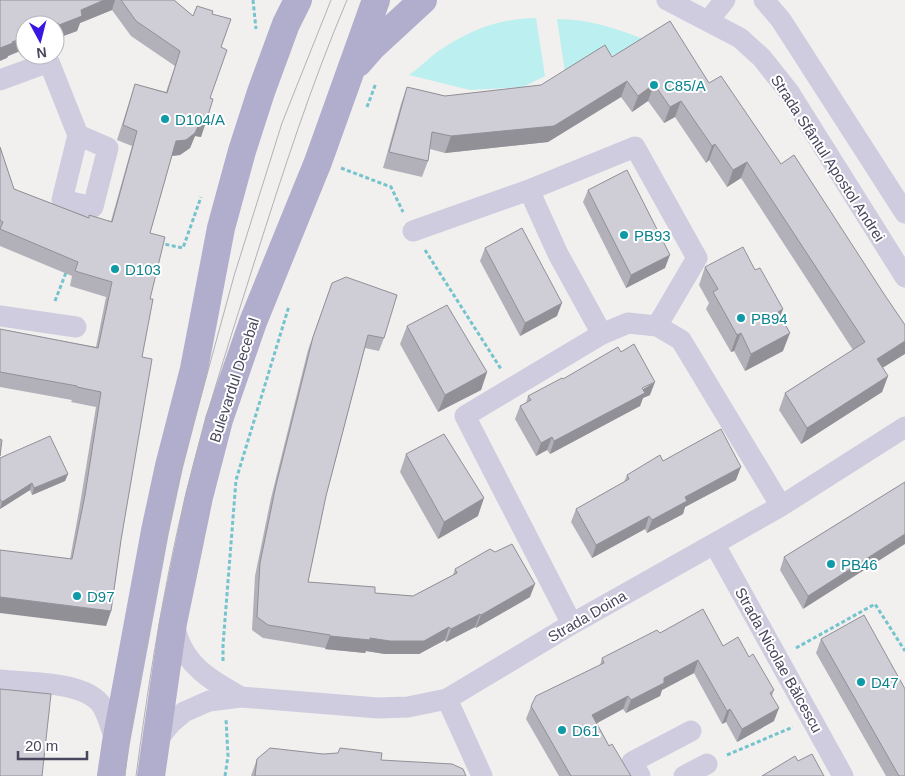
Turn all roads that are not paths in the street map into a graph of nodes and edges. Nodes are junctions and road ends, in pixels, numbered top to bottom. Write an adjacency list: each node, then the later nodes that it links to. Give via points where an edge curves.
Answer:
1 (298, 0): 7 (main road)
2 (376, 0): 9 (main road, Bulevardul Decebal)
3 (423, 0): 9 (main road)
4 (667, 0): 8 (street, Strada Sfântul Apostol Andrei)
5 (725, 0): 8 (street)
6 (764, 0): 13 (street, via 781,20)
7 (285, 12): 29 (main road, via 221,228 194,369 155,531)
8 (708, 22): 15 (street, Strada Sfântul Apostol Andrei, via 740,38 762,58 789,92)
9 (350, 72): 23 (main road, Bulevardul Decebal, via 225,403 199,497)
10 (0, 80): 11 (street, via 49,62)
11 (78, 135)
12 (529, 190): 14 (street); 17 (street, via 636,147 697,258); 19 (street, via 558,254)
13 (905, 213)
14 (413, 231)
15 (905, 277)
16 (0, 316): 18 (street)
17 (657, 326): 19 (street, via 628,323); 21 (street, via 681,340)
18 (76, 327)
19 (602, 334): 24 (street, via 465,416)
20 (905, 427): 21 (street, Strada Doina)
21 (781, 506): 22 (street, Strada Doina)
22 (715, 545): 24 (street, Strada Doina); 37 (street, Strada Nicolae Bălcescu)
23 (173, 623): 26 (street, via 183,650 196,666); 30 (main road, Bulevardul Decebal)
24 (572, 624): 27 (street, Strada Doina)
25 (0, 680): 29 (street, via 78,688 100,704)
26 (230, 694): 27 (street, Strada Doina, via 378,708); 30 (street, via 184,712 171,722)
27 (447, 700): 34 (street)
28 (691, 731): 35 (street, via 632,762)
29 (116, 742): 32 (main road)
30 (156, 743): 33 (main road, Bulevardul Decebal)
31 (707, 764): 36 (street)
32 (111, 776)
33 (152, 776)
34 (482, 776)
35 (640, 776)
36 (684, 776)
37 (843, 776)

